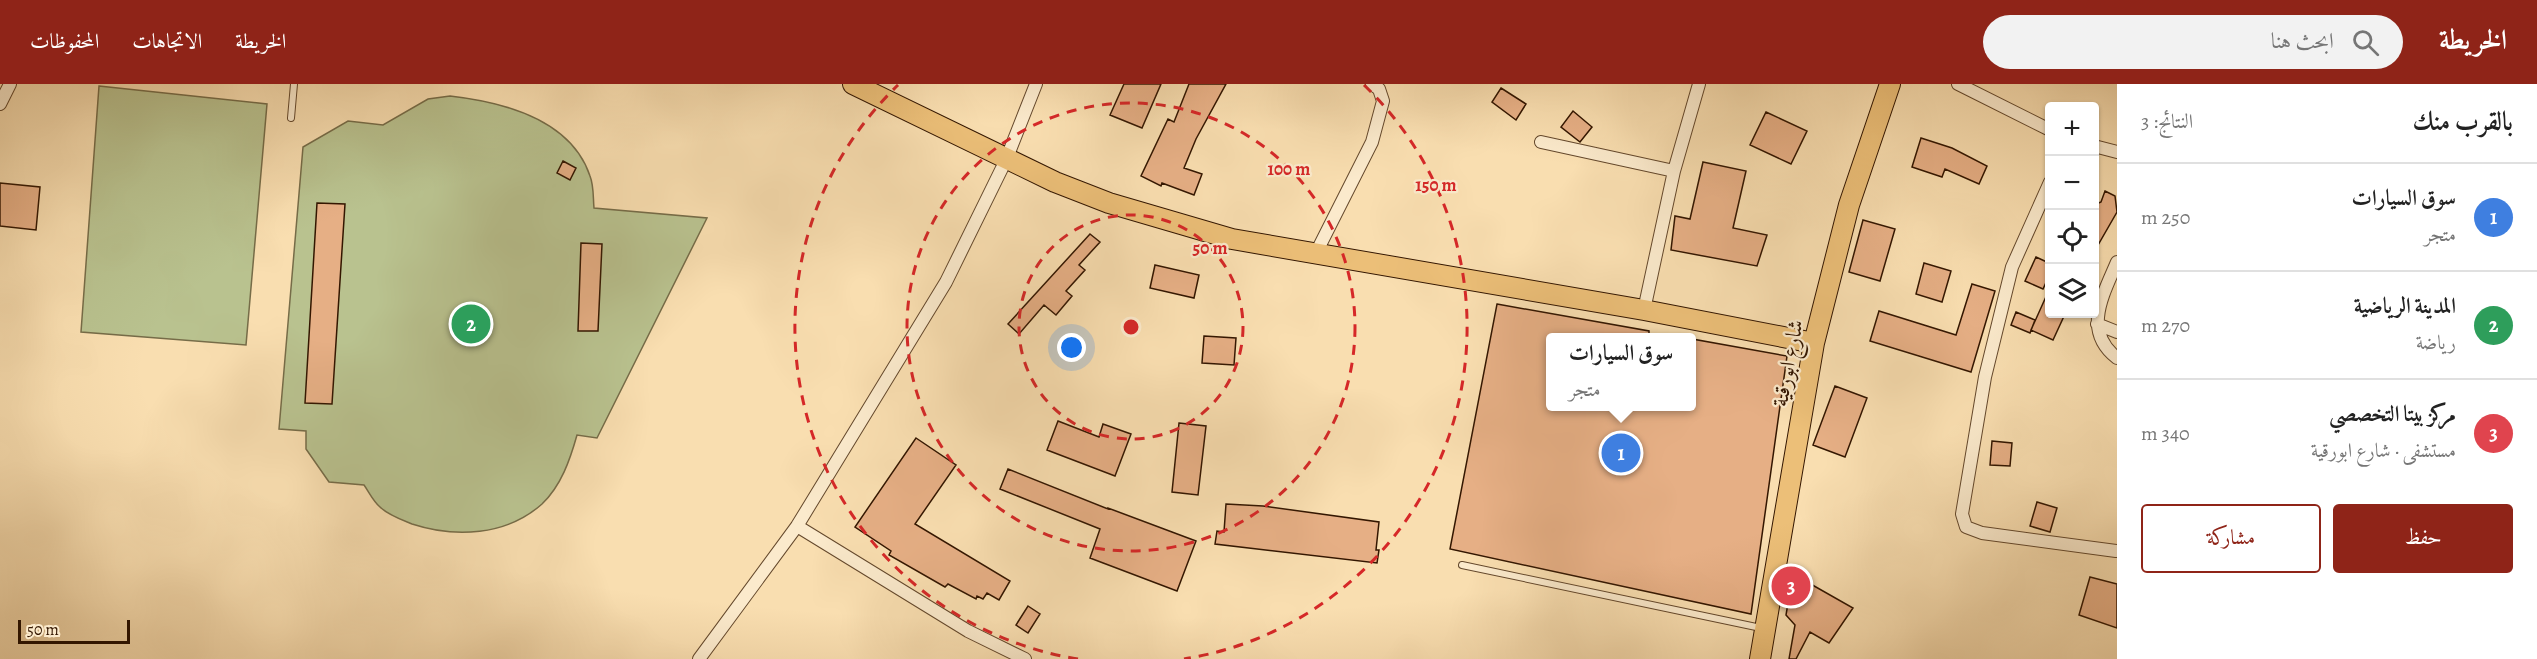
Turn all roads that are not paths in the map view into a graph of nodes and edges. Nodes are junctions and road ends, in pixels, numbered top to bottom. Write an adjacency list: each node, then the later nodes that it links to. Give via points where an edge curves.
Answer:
1 (10, 84): 9 (street)
2 (294, 84): 10 (lane)
3 (853, 84): 15 (main road)
4 (1036, 84): 15 (street)
5 (1699, 84): 16 (street)
6 (1890, 84): 23 (main road, شارع ابورقية, via 1849,205)
7 (1958, 84): 11 (street)
8 (1379, 86): 18 (street, via 1383,101 1372,142)
9 (0, 104)
10 (291, 118)
11 (2045, 128)
12 (1540, 142): 16 (street)
13 (2099, 147): 14 (street)
14 (2117, 152)
15 (1006, 160): 18 (main road, via 1109,203 1232,239); 25 (street, via 946,282)
16 (1674, 171): 20 (street)
17 (2045, 191): 26 (street, via 2012,267 1985,377 1962,514 1966,527 1982,533)
18 (1315, 255): 20 (main road)
19 (2117, 262): 21 (street, via 2099,303)
20 (1644, 310): 23 (main road)
21 (2097, 324): 22 (street); 24 (street, via 2105,349)
22 (2117, 332)
23 (1814, 343): 28 (main road, شارع ابورقية)
24 (2117, 358)
25 (797, 526): 29 (street); 30 (street, via 968,631)
26 (2117, 551)
27 (1462, 565): 28 (lane)
28 (1765, 629): 31 (main road, شارع ابورقية)
29 (699, 659)
30 (1025, 659)
31 (1760, 659)

